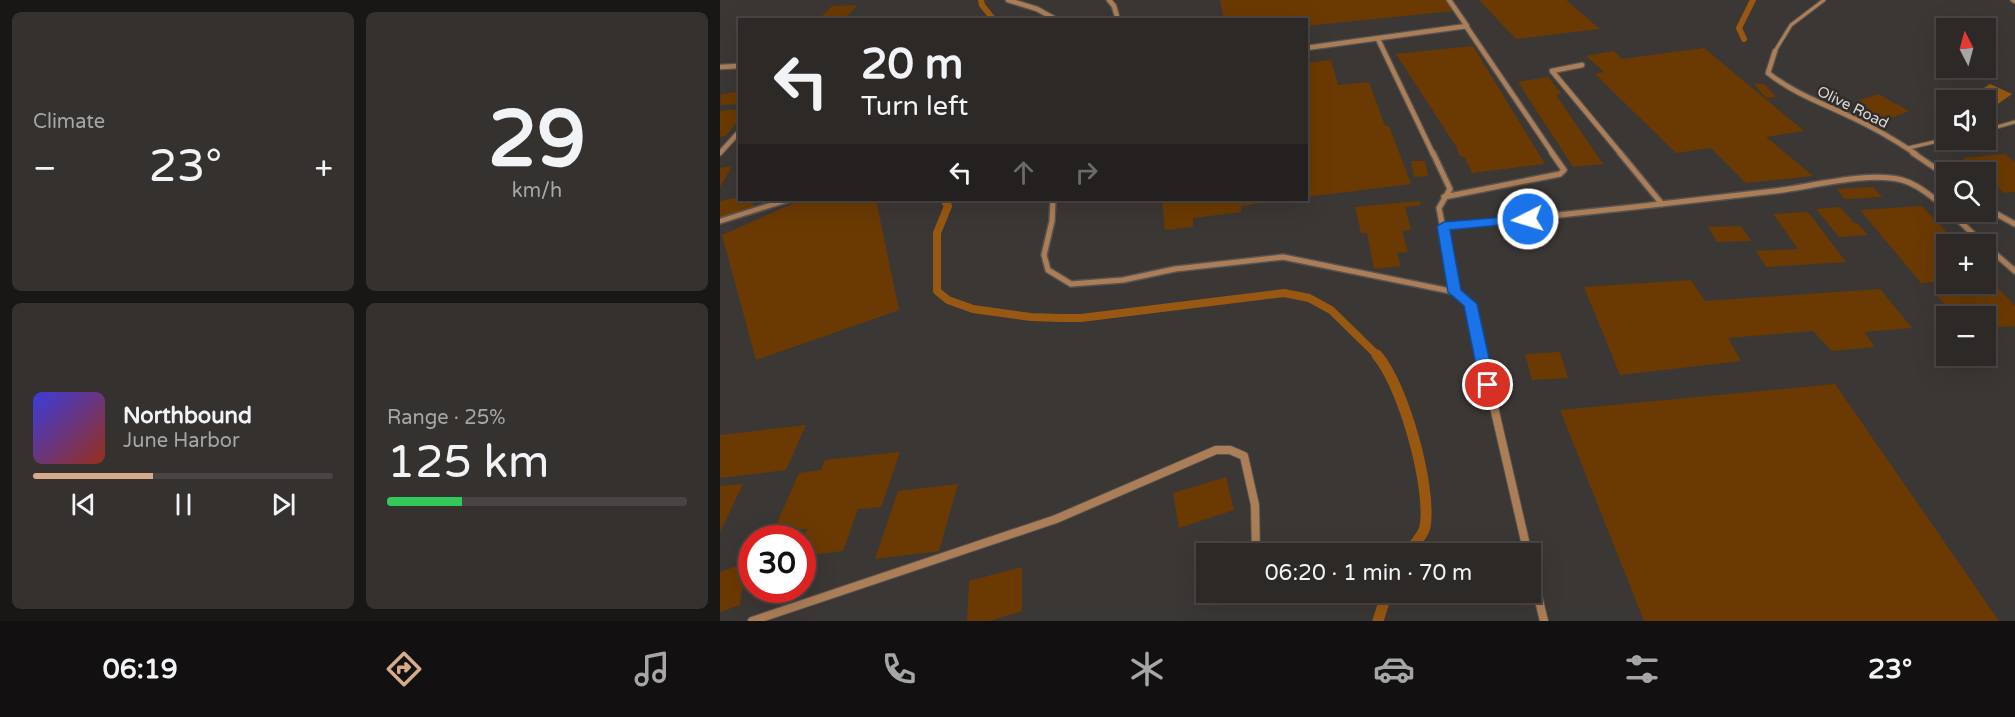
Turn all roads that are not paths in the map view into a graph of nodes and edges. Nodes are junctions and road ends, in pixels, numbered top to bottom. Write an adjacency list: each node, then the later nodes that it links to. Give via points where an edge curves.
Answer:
1 (1008, 0): 5 (street)
2 (1109, 0): 7 (street)
3 (1449, 0): 8 (street)
4 (1824, 0): 11 (lane, via 1785,29)
5 (1024, 2): 6 (street)
6 (1053, 18)
7 (1117, 18)
8 (1466, 26): 9 (street); 22 (street, via 1564,171)
9 (1378, 39): 10 (street); 22 (street, via 1450,189)
10 (1308, 48)
11 (1775, 51): 19 (street, Olive Road, via 1768,73 1787,88)
12 (1582, 65): 25 (street, via 1552,71)
13 (738, 66): 14 (street)
14 (720, 67)
15 (2015, 122): 16 (lane)
16 (1996, 127)
17 (738, 133): 20 (street)
18 (1936, 142): 19 (lane)
19 (1908, 148): 21 (street, Olive Road)
20 (720, 153)
21 (1936, 169)
22 (1444, 197): 29 (street, via 1439,208)
23 (783, 201): 27 (lane)
24 (1053, 201): 33 (street, via 1044,255 1048,270 1071,284 1283,257)
25 (1662, 204): 29 (street); 30 (street, via 1838,182 1898,179 1920,190)
26 (1996, 214): 28 (street)
27 (720, 221)
28 (2015, 224)
29 (1444, 226): 33 (street)
30 (1972, 234)
31 (1996, 255): 32 (street)
32 (2015, 271)
33 (1455, 292): 35 (street, via 1470,304)
34 (1256, 543): 37 (street, via 1255,505 1244,456 1216,450 1056,519)
35 (1525, 543)
36 (1540, 603): 38 (street)
37 (752, 621)
38 (1544, 621)

